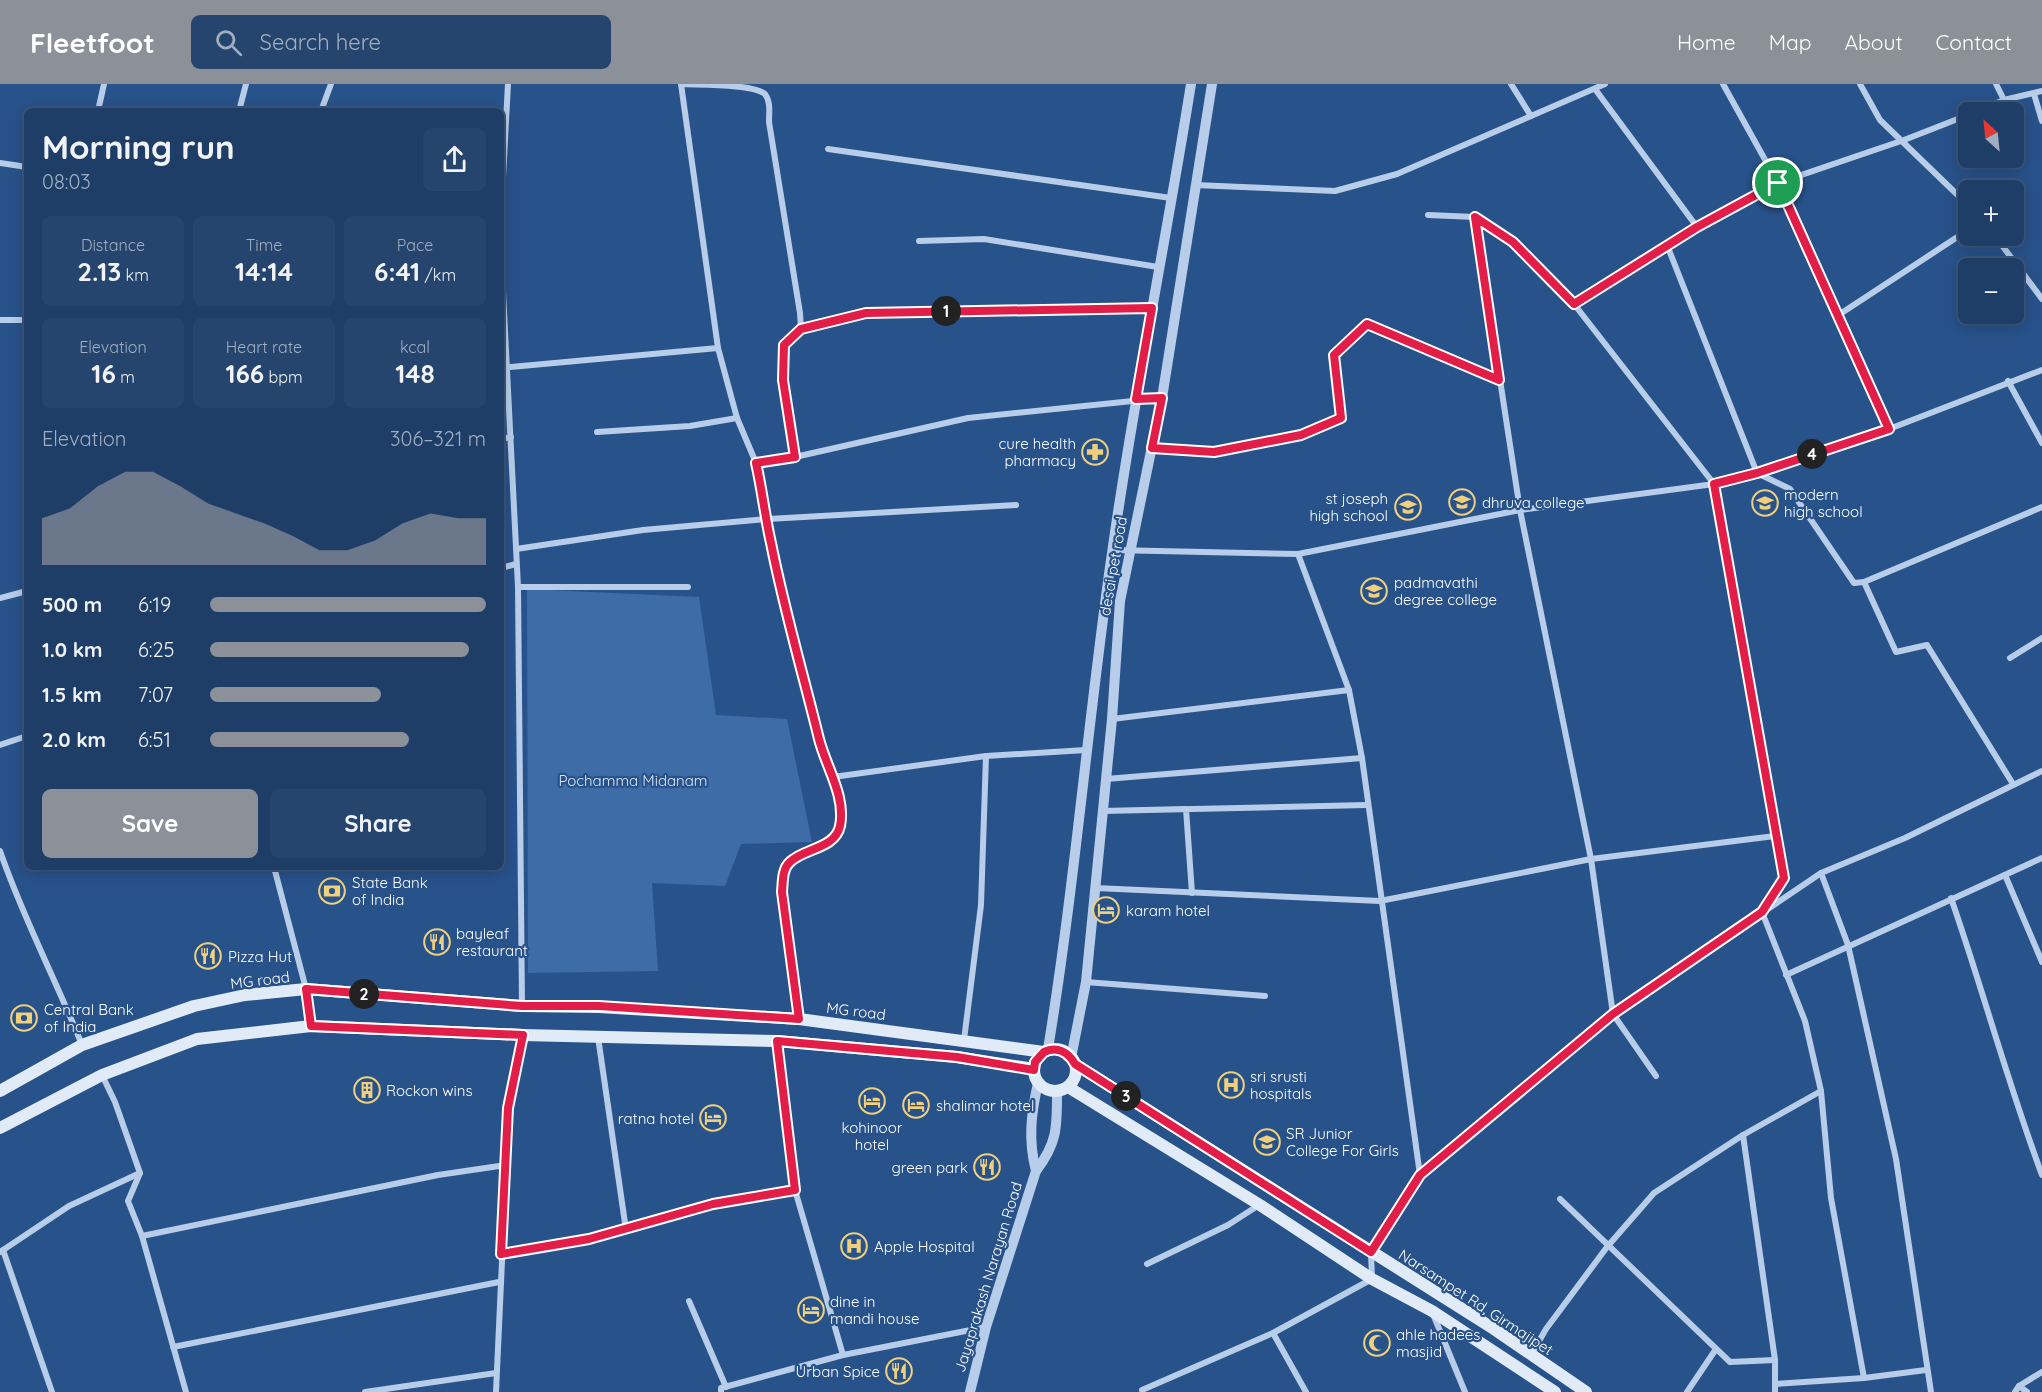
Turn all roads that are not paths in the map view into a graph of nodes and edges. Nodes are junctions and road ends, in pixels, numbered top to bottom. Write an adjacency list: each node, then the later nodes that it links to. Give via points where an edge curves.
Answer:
1 (104, 84): 18 (street)
2 (246, 84): 19 (street)
3 (331, 84): 20 (street)
4 (508, 84): 26 (street)
5 (681, 84): 47 (street, via 754,85 765,93); 48 (street)
6 (1191, 84): 32 (street, desai pet road)
7 (1212, 84): 30 (street, desai pet road)
8 (1511, 84): 21 (street)
9 (1605, 84): 13 (street)
10 (1723, 84): 29 (street)
11 (1860, 84): 24 (street, via 1880,120)
12 (1996, 84): 16 (street)
13 (1595, 88): 21 (street); 35 (street)
14 (2042, 91): 15 (street)
15 (2034, 94): 16 (street); 23 (street)
16 (2004, 100): 17 (street)
17 (1999, 102)
18 (99, 108)
19 (240, 108)
20 (322, 108)
21 (1531, 116): 30 (street, via 1397,174 1335,191)
22 (1958, 119): 24 (street)
23 (2042, 121)
24 (1904, 140): 29 (street); 31 (street)
25 (828, 149): 32 (street)
26 (504, 159)
27 (0, 163): 28 (street)
28 (24, 167)
29 (1778, 183): 35 (street); 44 (street)
30 (1195, 185): 53 (street, desai pet road)
31 (1958, 195)
32 (1171, 198): 40 (street, desai pet road)
33 (1428, 214): 34 (street)
34 (1475, 217): 42 (street, via 1513,242); 51 (street)
35 (1697, 227): 38 (street)
36 (1958, 237): 44 (street)
37 (919, 241): 40 (street, via 984,239)
38 (1666, 245): 42 (street); 64 (street)
39 (2002, 246): 41 (street)
40 (1158, 267): 43 (street, desai pet road)
41 (2042, 299)
42 (1574, 304): 65 (street)
43 (1152, 308): 47 (street, via 866,313); 54 (street, desai pet road)
44 (1837, 316): 56 (street)
45 (0, 320): 46 (street)
46 (24, 320)
47 (801, 329): 62 (street, via 784,345 782,362)
48 (718, 348): 49 (street); 55 (street)
49 (504, 368): 58 (street)
50 (2042, 370): 52 (street)
51 (1499, 380): 61 (street, via 1367,324 1334,355 1341,418 1301,435 1214,452); 68 (street)
52 (2008, 381): 56 (street); 60 (street)
53 (1162, 398): 54 (street); 61 (street, desai pet road)
54 (1136, 399): 62 (street, via 968,418); 72 (street, desai pet road)
55 (737, 418): 57 (street, via 690,426); 63 (street)
56 (1889, 429): 64 (street)
57 (597, 432)
58 (512, 437): 59 (street); 70 (street)
59 (504, 438)
60 (2042, 443)
61 (1152, 448): 71 (street, desai pet road)
62 (795, 457): 63 (street)
63 (756, 463): 69 (street)
64 (1757, 473): 65 (street); 76 (street, via 1790,489 1854,583)
65 (1714, 484): 68 (street); 96 (street)
66 (1016, 505): 69 (street)
67 (2042, 507): 76 (street)
68 (1520, 510): 73 (street); 99 (street)
69 (768, 519): 70 (street, via 643,530); 91 (street, via 770,541 824,760)
70 (516, 549): 74 (street)
71 (1130, 549): 72 (street); 73 (street); 84 (street, desai pet road, via 1120,601)
72 (1112, 550): 87 (street, desai pet road)
73 (1298, 554): 83 (street)
74 (516, 564): 75 (street); 77 (street)
75 (504, 567)
76 (1864, 582): 93 (street, via 1896,652 1927,645)
77 (518, 587): 78 (street); 114 (street)
78 (688, 587)
79 (24, 592): 80 (street)
80 (0, 598)
81 (2042, 638): 82 (street)
82 (2010, 658)
83 (1349, 690): 84 (street); 89 (street)
84 (1112, 719): 92 (street, desai pet road)
85 (24, 737): 86 (street)
86 (0, 745)
87 (1086, 750): 88 (street); 123 (street, desai pet road, via 1058,985)
88 (986, 756): 91 (street); 120 (street, via 981,905)
89 (1362, 758): 92 (street); 94 (street)
90 (2042, 771): 93 (street)
91 (833, 777): 116 (street, via 841,808 840,828 832,841 790,862 784,872 782,892)
92 (1105, 779): 95 (street, desai pet road)
93 (2013, 784): 101 (street, via 1905,838)
94 (1367, 805): 95 (street); 106 (street)
95 (1102, 811): 103 (street, desai pet road); 104 (street, via 1186,809)
96 (1775, 836): 99 (street); 107 (street, via 1784,878)
97 (0, 851): 122 (street)
98 (2042, 858): 102 (street)
99 (1591, 859): 106 (street); 115 (street)
100 (275, 870): 112 (street)
101 (1821, 873): 107 (street); 108 (street)
102 (2006, 874): 105 (street); 109 (street)
103 (1095, 888): 104 (street); 111 (street, desai pet road)
104 (1192, 893): 106 (street)
105 (1951, 898): 108 (street); 138 (street)
106 (1380, 901): 137 (street)
107 (1762, 912): 110 (street); 115 (street)
108 (1848, 945): 110 (street); 160 (street, via 1896,1159)
109 (2042, 962)
110 (1786, 975): 130 (street, via 1805,1021)
111 (1086, 982): 113 (street); 124 (street, desai pet road)
112 (306, 989): 114 (main road, MG road); 117 (street); 122 (main road, MG road, via 245,995 194,1006)
113 (1265, 996)
114 (522, 1006): 116 (main road, MG road, via 599,1006)
115 (1613, 1014): 127 (street); 137 (street)
116 (799, 1019): 120 (main road, MG road)
117 (311, 1026): 118 (main road); 126 (main road, via 196,1039)
118 (523, 1035): 119 (main road); 134 (street, via 508,1108)
119 (598, 1036): 121 (main road); 142 (street)
120 (964, 1040): 123 (main road, MG road)
121 (777, 1041): 125 (main road, via 957,1057); 139 (street)
122 (82, 1046): 131 (main road, MG road)
123 (1046, 1050): 124 (main road, via 1059,1050); 125 (main road, via 1035,1062)
124 (1073, 1061): 129 (main road, via 1074,1078); 146 (main road, Narsampet Rd, Girmajipet)
125 (1034, 1070): 128 (main road)
126 (102, 1075): 132 (main road); 136 (street)
127 (1656, 1076)
128 (1038, 1083): 129 (main road, via 1050,1091); 135 (street, Jayaprakash Narayan Road, via 1030,1139)
129 (1063, 1089): 135 (street, Jayaprakash Narayan Road, via 1051,1152); 141 (main road, Narsampet Rd, Girmajipet)
130 (1821, 1090): 133 (street); 163 (street, via 1831,1198)
131 (0, 1091)
132 (0, 1128)
133 (1743, 1135): 144 (street, via 1654,1193); 159 (street)
134 (506, 1165): 143 (street, via 438,1175); 147 (street)
135 (1036, 1171): 153 (street, Jayaprakash Narayan Road)
136 (140, 1173): 143 (street, via 128,1201); 145 (street, via 69,1206)
137 (1420, 1175): 146 (street)
138 (2042, 1175)
139 (795, 1190): 142 (street, via 713,1204); 157 (street)
140 (1560, 1199): 144 (street)
141 (1260, 1204): 148 (street, via 1228,1225); 149 (main road, Narsampet Rd, Girmajipet)
142 (626, 1230): 147 (street)
143 (142, 1236): 155 (street)
144 (1607, 1247): 156 (street); 158 (street)
145 (2, 1251): 168 (street)
146 (1371, 1252): 149 (street); 158 (main road, Narsampet Rd, Girmajipet)
147 (501, 1254): 150 (street)
148 (1146, 1264)
149 (1372, 1279): 152 (main road, Narsampet Rd, Girmajipet); 154 (street)
150 (499, 1282): 155 (street); 162 (street)
151 (688, 1301): 166 (street)
152 (1432, 1311): 174 (street); 175 (main road, Narsampet Rd, Girmajipet)
153 (986, 1327): 157 (street); 172 (street, Jayaprakash Narayan Road)
154 (1273, 1334): 167 (street); 173 (street)
155 (173, 1347): 169 (street)
156 (1716, 1349): 159 (street, via 1730,1362); 177 (street)
157 (843, 1355): 166 (street)
158 (1531, 1355): 176 (main road, Narsampet Rd, Girmajipet)
159 (1775, 1360): 164 (street)
160 (1926, 1370): 163 (street); 179 (street)
161 (2042, 1372): 165 (street)
162 (496, 1373): 170 (street); 171 (street)
163 (1864, 1378): 164 (street)
164 (1775, 1384): 178 (street)
165 (2017, 1389): 180 (street)
166 (721, 1390)
167 (1140, 1391)
168 (52, 1392)
169 (186, 1392)
170 (364, 1392)
171 (496, 1392)
172 (969, 1392)
173 (1306, 1392)
174 (1465, 1392)
175 (1555, 1392)
176 (1586, 1392)
177 (1687, 1392)
178 (1775, 1392)
179 (1931, 1392)
180 (2027, 1392)

